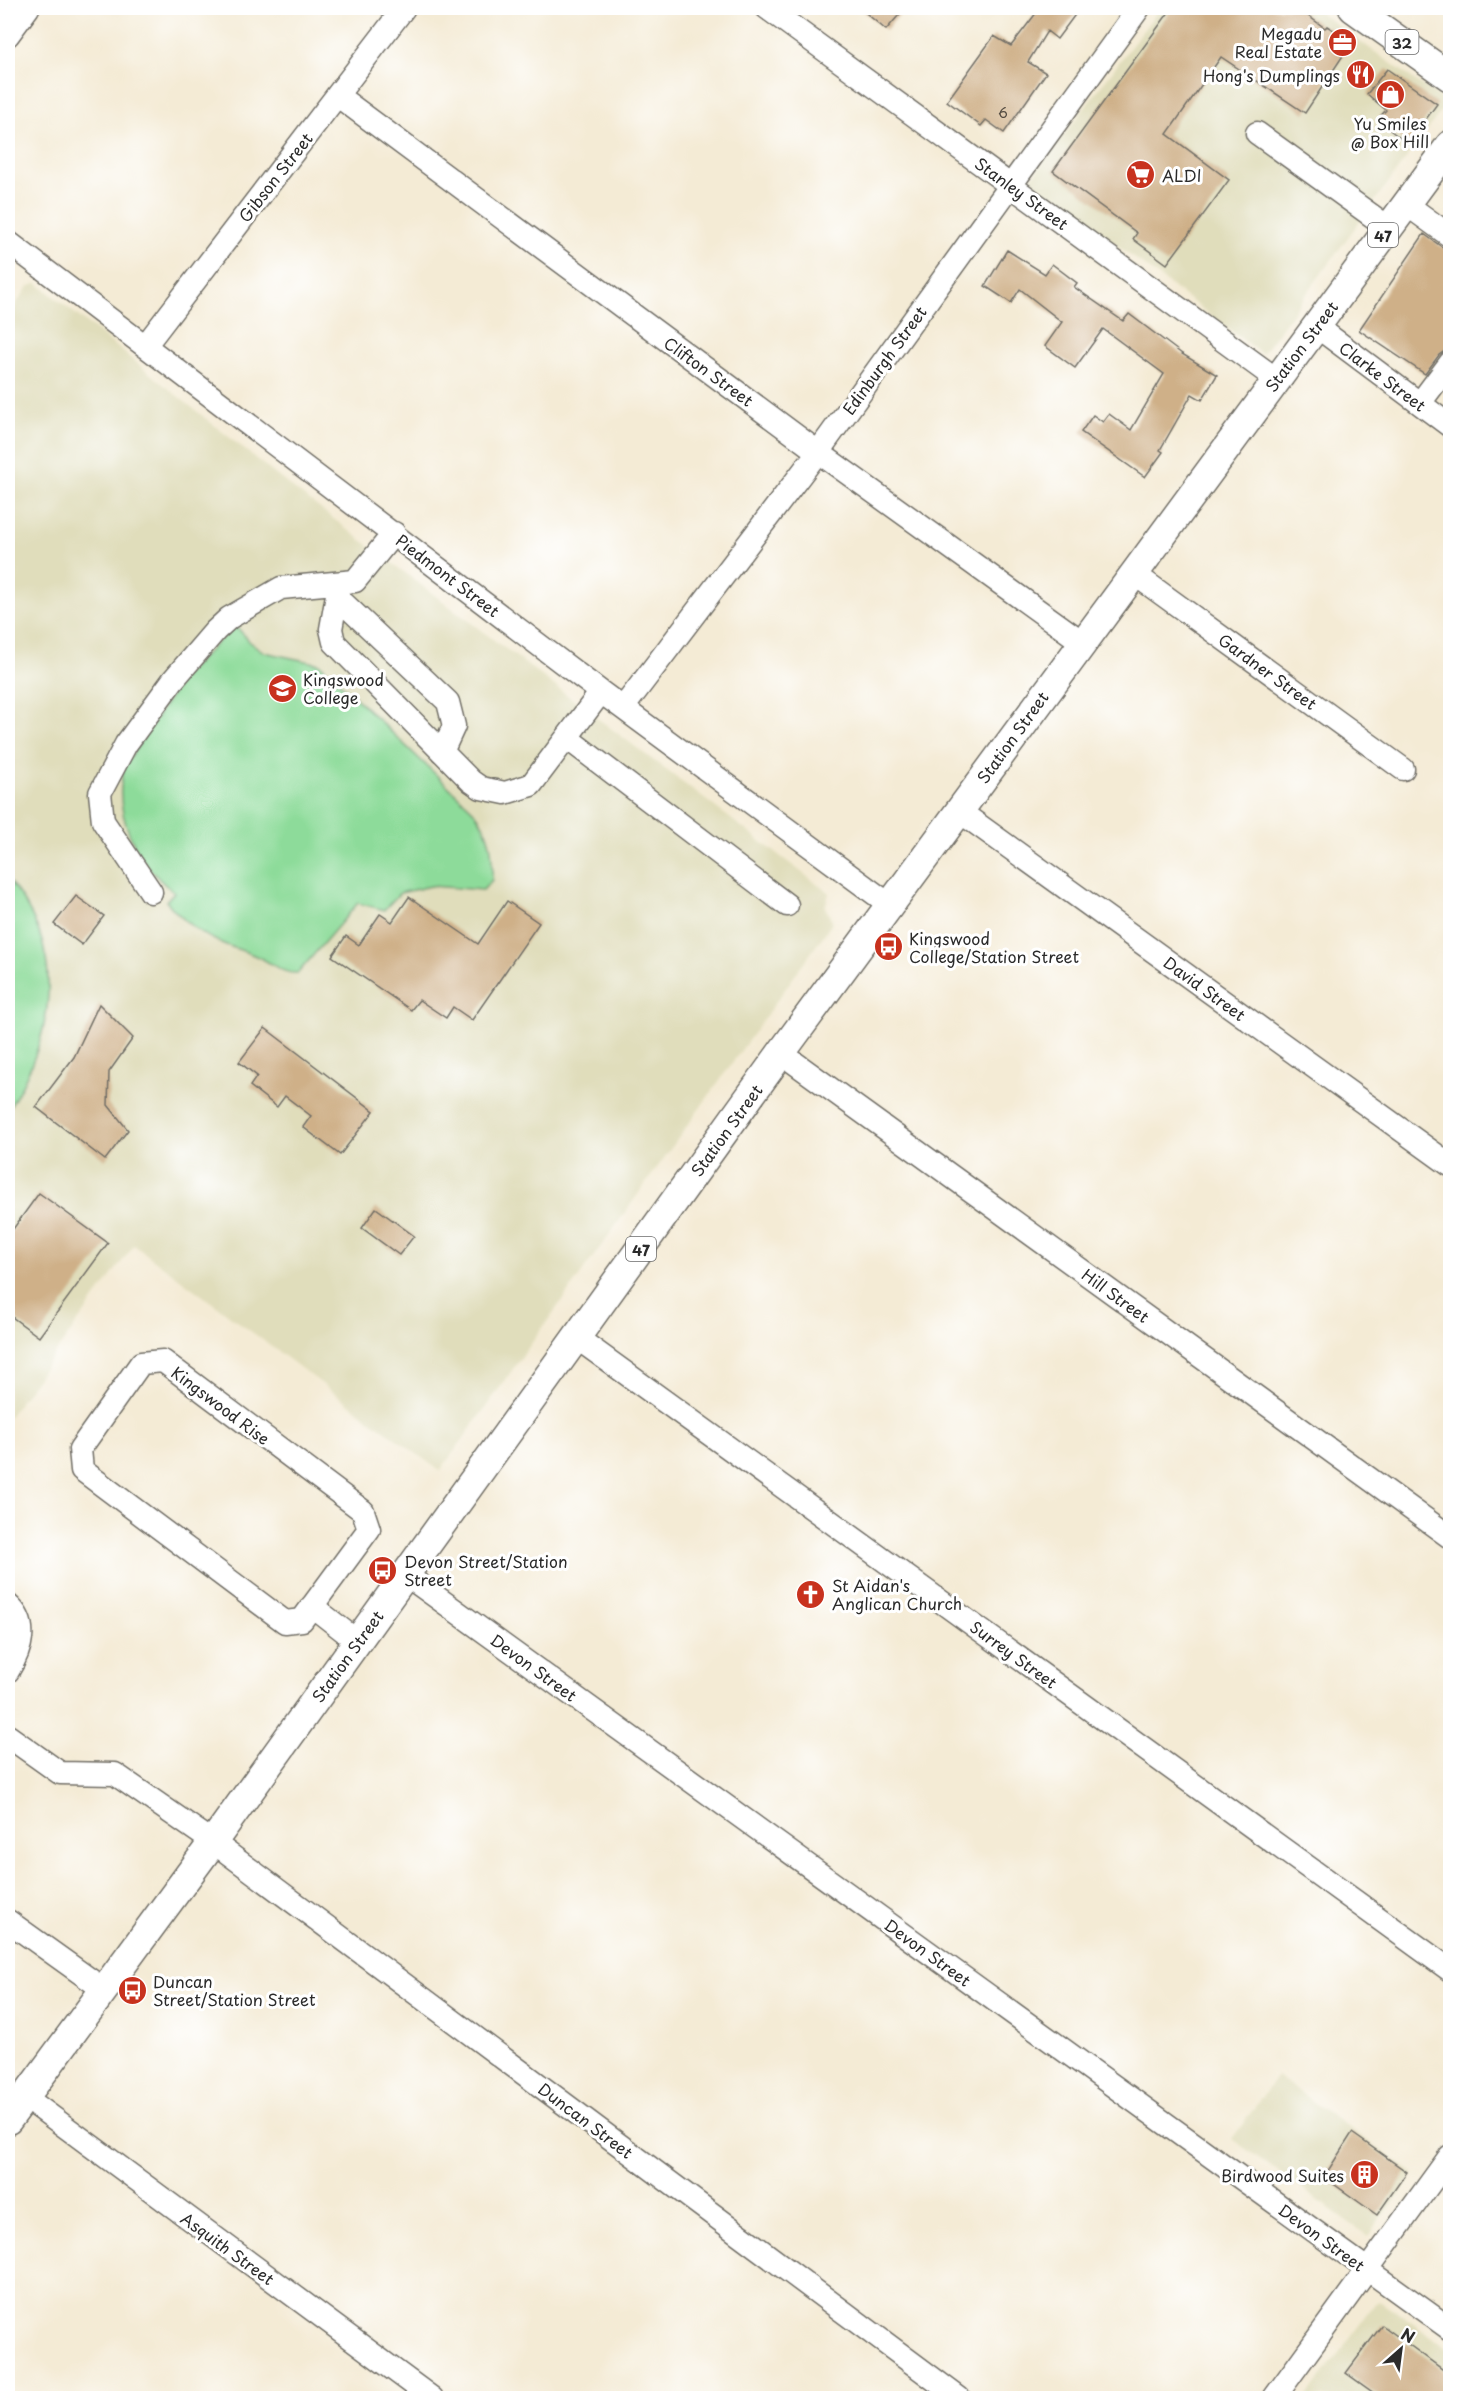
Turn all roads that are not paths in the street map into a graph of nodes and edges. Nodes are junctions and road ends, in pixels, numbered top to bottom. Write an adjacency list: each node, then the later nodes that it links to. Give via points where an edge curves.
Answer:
1 (28, 8): 6 (street)
2 (404, 8): 8 (street, Gibson Street)
3 (767, 8): 11 (street, Stanley Street)
4 (1140, 8): 11 (street, Edinburgh Street)
5 (1353, 8): 7 (main road, 32)
6 (8, 35)
7 (1450, 77)
8 (338, 96): 17 (street, Gibson Street); 22 (street, Clifton Street)
9 (1257, 133): 13 (street)
10 (1450, 144): 12 (main road, Station Street / 47)
11 (1010, 184): 19 (street, Stanley Street); 22 (street, Edinburgh Street)
12 (1406, 204): 13 (main road, Station Street / 47); 14 (street)
13 (1389, 228): 16 (main road, Station Street / 47)
14 (1450, 236)
15 (8, 242): 17 (street, Piedmont Street)
16 (1316, 326): 19 (main road, Station Street / 47); 20 (street, Clarke Street)
17 (145, 346): 23 (street, Piedmont Street)
18 (1450, 363): 20 (street)
19 (1276, 379): 24 (main road, Station Street / 47)
20 (1420, 403): 21 (street, Clarke Street)
21 (1450, 426)
22 (818, 452): 26 (street, Clifton Street); 28 (street, Edinburgh Street)
23 (394, 533): 25 (street, via 355,581); 27 (street, Piedmont Street)
24 (1133, 573): 26 (main road, Station Street / 47); 31 (street, Gardner Street)
25 (338, 591): 30 (street, via 331,629 334,642); 30 (street, via 448,702 454,726); 33 (street, via 300,585 281,588 229,618 173,680 126,744 100,793 103,821)
26 (1082, 642): 32 (main road, Station Street / 47)
27 (601, 692): 28 (street, Piedmont Street); 29 (street)
28 (623, 708): 35 (street, Piedmont Street)
29 (567, 738): 30 (street, via 531,785 514,792 481,788); 34 (street)
30 (442, 752)
31 (1403, 769)
32 (959, 811): 35 (main road, Station Street / 47); 37 (street, David Street)
33 (151, 892)
34 (788, 905)
35 (890, 905): 36 (main road, Station Street / 47)
36 (781, 1053): 38 (main road, Station Street / 47); 39 (street, Hill Street)
37 (1450, 1165)
38 (577, 1338): 40 (main road, Station Street / 47); 48 (street, Surrey Street)
39 (1450, 1537)
40 (406, 1575): 43 (main road, Station Street / 47); 53 (street, Devon Street)
41 (8, 1605): 44 (street, via 22,1630 20,1653)
42 (312, 1606): 42 (street, Kingswood Rise, via 302,1620 285,1622 82,1470 80,1449 141,1363 163,1361 363,1511 369,1529); 43 (street)
43 (358, 1642): 46 (main road, Station Street / 47)
44 (8, 1671)
45 (8, 1736): 46 (street, Duncan Street, via 60,1773 115,1774)
46 (213, 1842): 49 (main road, Station Street / 47); 56 (street, Duncan Street)
47 (8, 1921): 49 (street)
48 (1450, 1970)
49 (103, 1989): 50 (main road, Station Street / 47)
50 (24, 2097): 51 (main road, Station Street / 47); 55 (street, Asquith Street)
51 (8, 2120)
52 (1450, 2156): 53 (street)
53 (1368, 2271): 54 (street, Devon Street); 57 (street)
54 (1450, 2329)
55 (432, 2398)
56 (959, 2398)
57 (1274, 2398)

